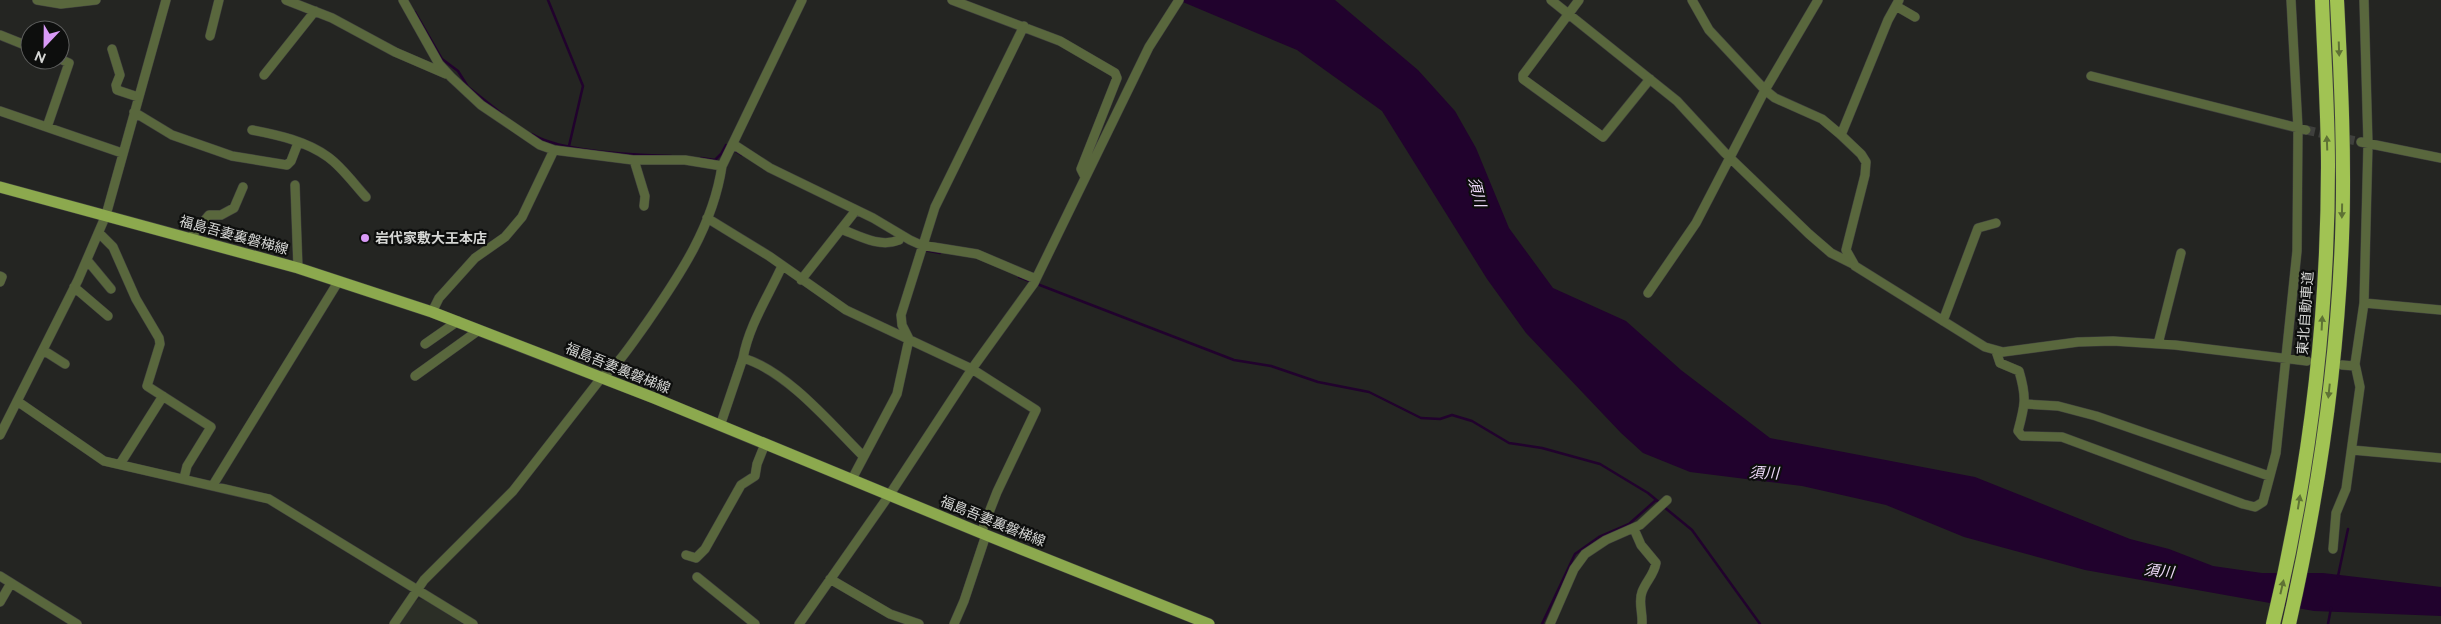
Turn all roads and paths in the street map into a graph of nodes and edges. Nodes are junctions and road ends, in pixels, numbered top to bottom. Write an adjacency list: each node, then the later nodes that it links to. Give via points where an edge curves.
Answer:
1 (96, 0): 17 (street, via 61,4)
2 (166, 0): 33 (street)
3 (219, 0): 24 (street)
4 (286, 0): 19 (street)
5 (403, 0): 28 (street)
6 (802, 0): 42 (street)
7 (952, 0): 22 (street)
8 (1179, 0): 49 (street, via 1149,47)
9 (1551, 0): 20 (street)
10 (1579, 0): 20 (street)
11 (1692, 0): 32 (street, via 1709,30)
12 (1818, 0): 32 (street)
13 (2291, 0): 37 (street)
14 (2322, 0): 134 (highway, 東北自動車道, one-way to 14, via 2291,550 2321,336 2328,165)
15 (2337, 0): 135 (highway, one-way to 135, via 2343,165 2336,336 2305,553)
16 (2364, 0): 41 (street)
17 (41, 1)
18 (1898, 3): 21 (street); 39 (street)
19 (315, 11): 28 (street, via 395,52); 29 (street)
20 (1569, 14): 31 (street); 31 (street, via 1523,79 1603,136)
21 (1915, 17)
22 (1024, 26): 49 (street, via 1060,41 1115,73 1117,78 1083,164); 63 (street, via 935,208)
23 (0, 35): 25 (street)
24 (210, 36)
25 (20, 43)
26 (112, 49): 33 (street, via 120,75 116,85 118,90)
27 (67, 70): 36 (street)
28 (449, 74): 43 (street, via 481,105 533,141)
29 (264, 75)
30 (2091, 76): 37 (street)
31 (1650, 80): 45 (street, via 1677,101)
32 (1765, 90): 39 (street, via 1775,98 1822,119); 45 (street)
33 (138, 97): 35 (street)
34 (0, 111): 36 (street)
35 (134, 112): 40 (street, via 172,135 232,156 287,165); 44 (street)
36 (47, 128): 44 (street)
37 (2302, 129): 90 (street, via 2297,251)
38 (252, 130): 40 (street, via 286,137)
39 (1841, 135): 67 (street, via 1866,162 1846,250)
40 (298, 143): 53 (street, via 330,158)
41 (2364, 143): 46 (street); 77 (street)
42 (733, 144): 48 (street); 63 (street, via 770,168)
43 (554, 150): 47 (street); 79 (street, via 522,217 505,237 475,258 439,298)
44 (122, 153): 56 (street)
45 (1731, 158): 67 (street, via 1831,253); 76 (street, via 1696,223)
46 (2441, 158)
47 (634, 160): 48 (street, via 685,160); 54 (street, via 645,196)
48 (722, 166): 57 (street, via 718,189)
49 (1085, 177): 70 (street)
50 (295, 185): 68 (street)
51 (0, 187): 56 (main road, 福島吾妻裏磐梯線)
52 (243, 187): 61 (street, via 234,208 221,215 209,215)
53 (366, 197)
54 (644, 206)
55 (853, 214): 59 (street)
56 (106, 215): 60 (street); 61 (main road, 福島吾妻裏磐梯線)
57 (707, 218): 66 (street); 97 (street, via 682,273 611,371)
58 (1996, 223): 82 (street, via 1978,228)
59 (841, 229): 62 (street, via 873,241); 71 (street)
60 (99, 233): 65 (street); 98 (street, via 112,247 136,299 159,338 147,386)
61 (190, 238): 68 (main road, 福島吾妻裏磐梯線)
62 (899, 240)
63 (921, 245): 70 (street, via 977,254); 84 (street, via 901,315 902,325)
64 (2181, 253): 86 (street)
65 (87, 260): 74 (street); 75 (street)
66 (782, 266): 71 (street); 89 (street, via 755,319)
67 (1856, 266): 82 (street)
68 (298, 268): 73 (main road, 福島吾妻裏磐梯線)
69 (0, 276): 72 (street)
70 (1036, 279): 95 (street)
71 (801, 280): 84 (street, via 846,310)
72 (0, 282)
73 (338, 282): 79 (main road, 福島吾妻裏磐梯線); 111 (street)
74 (74, 287): 80 (street); 87 (street)
75 (111, 289)
76 (1648, 293)
77 (2364, 303): 78 (street); 94 (street)
78 (2441, 310)
79 (432, 312): 81 (main road, 福島吾妻裏磐梯線)
80 (108, 316)
81 (458, 321): 83 (main road, 福島吾妻裏磐梯線); 85 (street)
82 (1943, 321): 88 (street, via 1985,348)
83 (479, 330): 96 (street); 97 (main road, 福島吾妻裏磐梯線)
84 (910, 339): 95 (street); 105 (street, via 897,394)
85 (425, 344)
86 (2158, 344): 88 (street, via 2078,342); 90 (street)
87 (43, 350): 92 (street); 99 (street)
88 (1996, 351): 100 (street, via 2000,363 2019,371)
89 (743, 358): 101 (street); 105 (street, via 760,363 779,376)
90 (2287, 358): 91 (street); 108 (street, via 2276,453)
91 (2307, 361)
92 (65, 364)
93 (2342, 365): 94 (street)
94 (2355, 366): 104 (street, via 2360,387)
95 (972, 369): 112 (street); 115 (street, via 1036,410 997,492)
96 (415, 376)
97 (602, 377): 101 (main road, 福島吾妻裏磐梯線); 122 (street, via 513,491)
98 (163, 396): 107 (street); 109 (street, via 211,427 187,466)
99 (17, 401): 102 (street); 107 (street, via 104,461)
100 (2025, 404): 108 (street, via 2058,406 2096,416); 108 (street, via 2018,431 2022,436 2062,437 2243,504 2255,507 2263,502)
101 (720, 426): 103 (main road, 福島吾妻裏磐梯線)
102 (0, 435)
103 (765, 444): 110 (main road, 福島吾妻裏磐梯線); 117 (street, via 756,464 755,476 741,484 705,549 696,558)
104 (2352, 450): 106 (street); 116 (street, via 2346,489 2336,513)
105 (863, 456): 110 (street)
106 (2441, 458)
107 (120, 464): 109 (street)
108 (2269, 476)
109 (184, 478): 111 (street)
110 (852, 479): 112 (main road, 福島吾妻裏磐梯線)
111 (213, 485): 122 (street, via 269,499)
112 (890, 494): 115 (main road, 福島吾妻裏磐梯線); 120 (street)
113 (1667, 500): 114 (street)
114 (1634, 528): 132 (street, via 1606,540 1582,558); 133 (street, via 1656,564 1640,599)
115 (984, 534): 130 (street); 131 (main road, 福島吾妻裏磐梯線)
116 (2333, 549)
117 (686, 555)
118 (0, 576): 121 (street)
119 (698, 577): 127 (street)
120 (830, 579): 128 (street); 129 (street, via 890,614)
121 (11, 583): 123 (street); 124 (street)
122 (417, 590): 125 (street); 126 (street)
123 (0, 602)
124 (78, 624)
125 (394, 624)
126 (473, 624)
127 (755, 624)
128 (798, 624)
129 (919, 624)
130 (954, 624)
131 (1209, 624)
132 (1550, 624)
133 (1642, 624)
134 (2273, 624)
135 (2289, 624)

